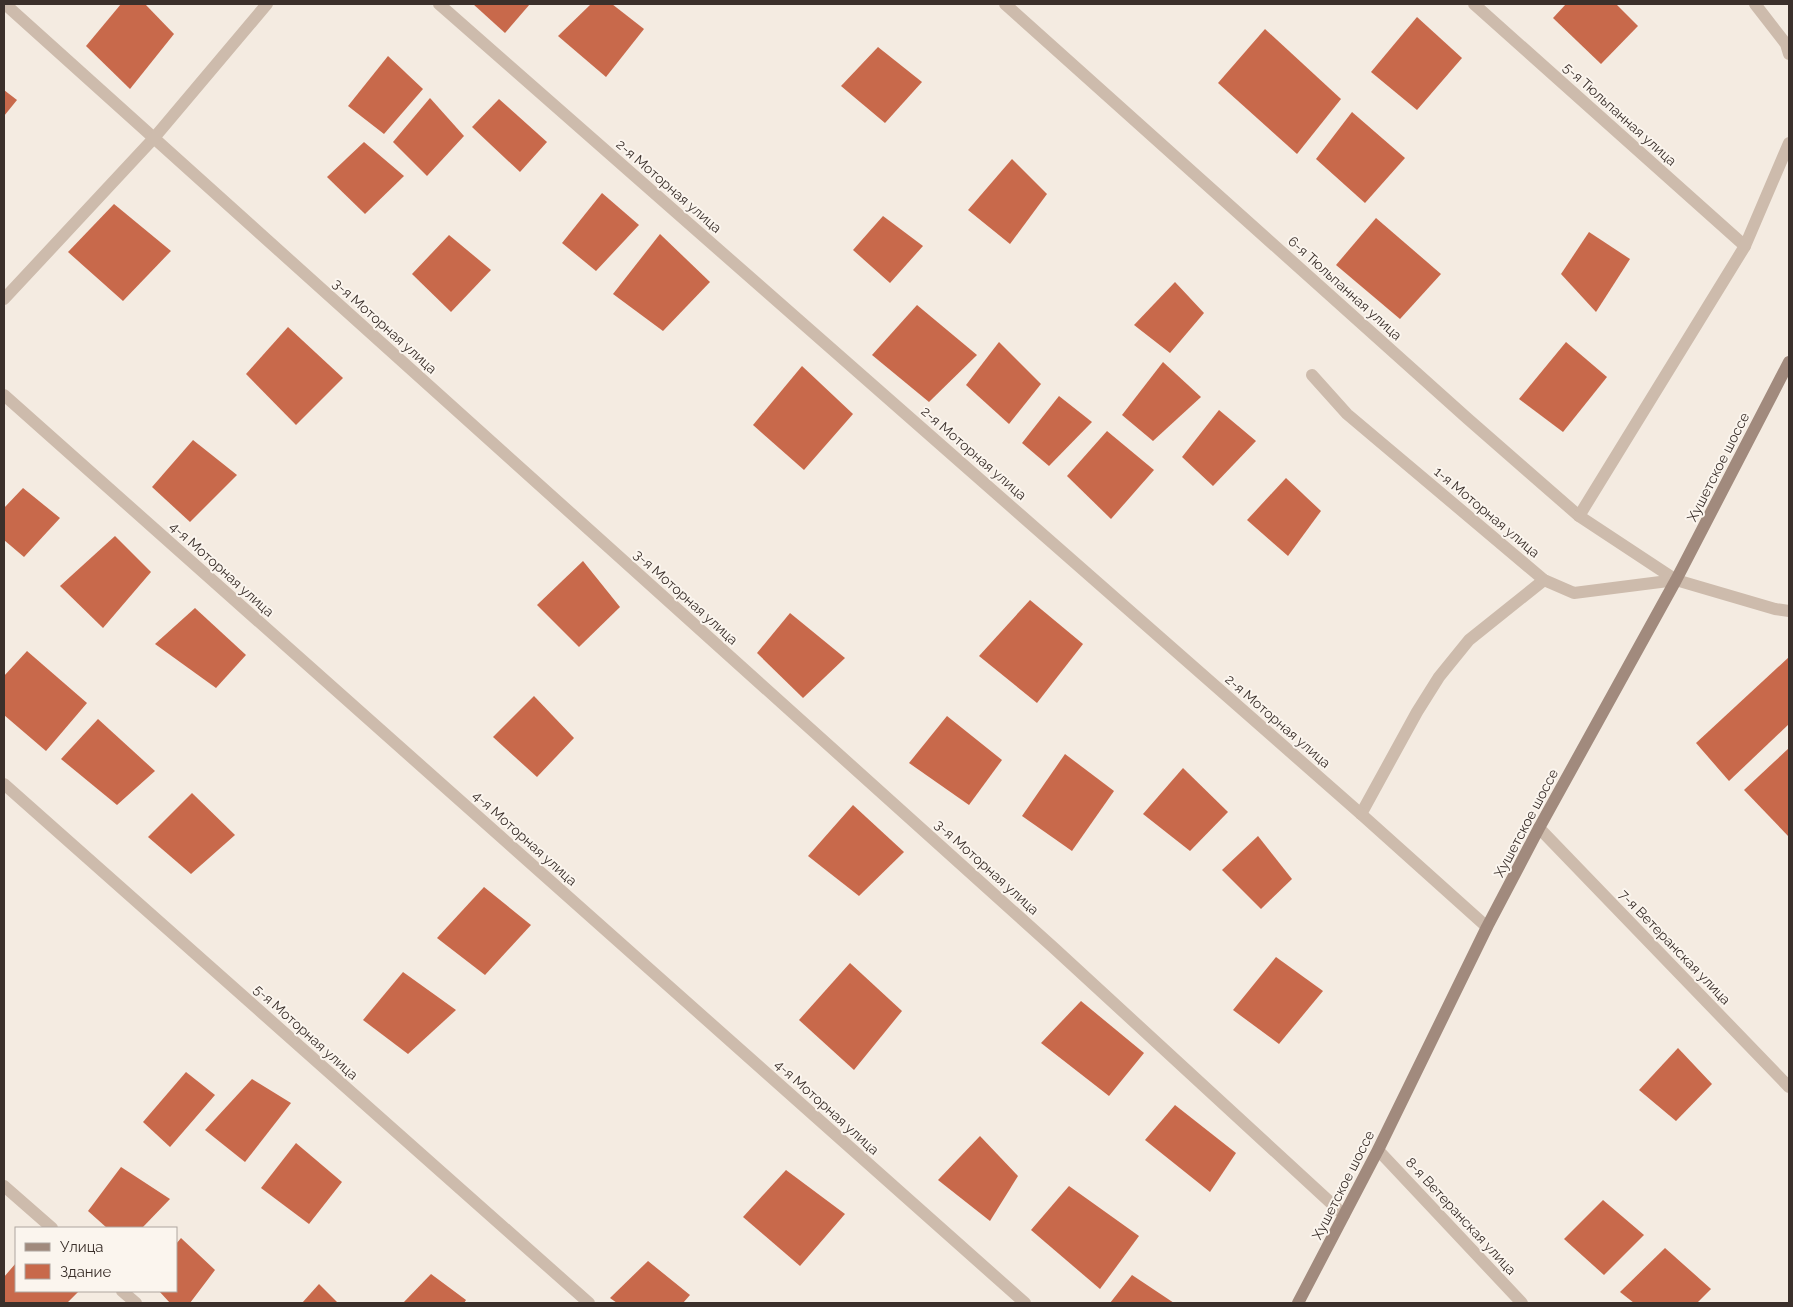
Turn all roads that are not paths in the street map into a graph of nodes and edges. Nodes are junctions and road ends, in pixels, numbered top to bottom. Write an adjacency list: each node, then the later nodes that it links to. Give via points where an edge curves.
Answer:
1 (5, 4): 8 (street, 3-я Моторная улица)
2 (267, 4): 8 (street)
3 (439, 4): 20 (street, 2-я Моторная улица)
4 (1005, 4): 15 (street, 6-я Тюльпанная улица)
5 (1474, 4): 10 (street, 5-я Тюльпанная улица)
6 (1755, 4): 7 (street, via 1786,44)
7 (1789, 54)
8 (154, 138): 11 (street); 26 (street, 3-я Моторная улица, via 1055,949)
9 (1789, 144): 10 (street)
10 (1745, 246): 15 (street)
11 (4, 300)
12 (1789, 362): 17 (main road, Хушетское шоссе)
13 (1312, 375): 16 (street, 1-я Моторная улица, via 1347,414)
14 (4, 395): 31 (street, 4-я Моторная улица)
15 (1580, 516): 17 (street, 6-я Тюльпанная улица)
16 (1544, 580): 17 (street, 1-я Моторная улица, via 1574,593); 20 (street, via 1469,640 1439,677)
17 (1676, 580): 18 (street); 21 (main road, Хушетское шоссе)
18 (1789, 611)
19 (4, 784): 30 (street, 5-я Моторная улица)
20 (1361, 814): 22 (street, 2-я Моторная улица)
21 (1539, 828): 22 (main road, Хушетское шоссе); 23 (street, 7-я Ветеранская улица)
22 (1487, 926): 24 (main road, Хушетское шоссе)
23 (1789, 1087)
24 (1378, 1150): 26 (main road, Хушетское шоссе); 33 (street, 8-я Ветеранская улица)
25 (4, 1186): 27 (street)
26 (1344, 1215): 32 (main road, Хушетское шоссе)
27 (51, 1227)
28 (123, 1292): 29 (street)
29 (136, 1303)
30 (589, 1303)
31 (1025, 1303)
32 (1298, 1303)
33 (1522, 1303)

